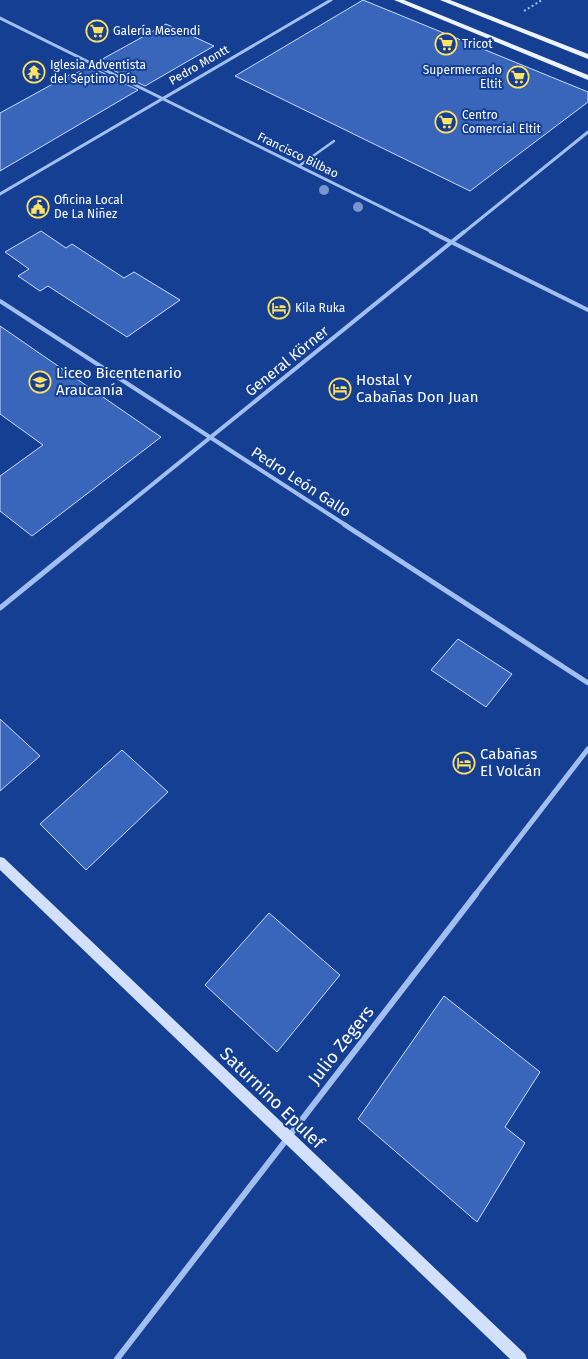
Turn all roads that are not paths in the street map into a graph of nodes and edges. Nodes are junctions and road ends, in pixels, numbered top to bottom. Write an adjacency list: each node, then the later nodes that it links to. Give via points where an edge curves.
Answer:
1 (331, 0): 7 (street, Pedro Montt)
2 (398, 0): 6 (main road)
3 (444, 0): 5 (main road)
4 (0, 18): 7 (street, Francisco Bilbao)
5 (588, 57)
6 (588, 78)
7 (163, 98): 10 (street, Francisco Bilbao); 11 (street, Pedro Montt)
8 (588, 132): 12 (street, General Körner)
9 (334, 141): 10 (lane)
10 (299, 166): 12 (street, Francisco Bilbao)
11 (0, 194)
12 (452, 242): 14 (street, Francisco Bilbao); 15 (street, General Körner)
13 (0, 301): 15 (street, Pedro León Gallo)
14 (588, 310)
15 (210, 438): 16 (street, General Körner); 17 (street, Pedro León Gallo)
16 (0, 608)
17 (588, 684)
18 (588, 749): 20 (street, Julio Zegers)
19 (0, 862): 20 (main road, Saturnino Epulef)
20 (288, 1138): 21 (street, Julio Zegers); 22 (main road, Saturnino Epulef)
21 (117, 1359)
22 (520, 1359)

